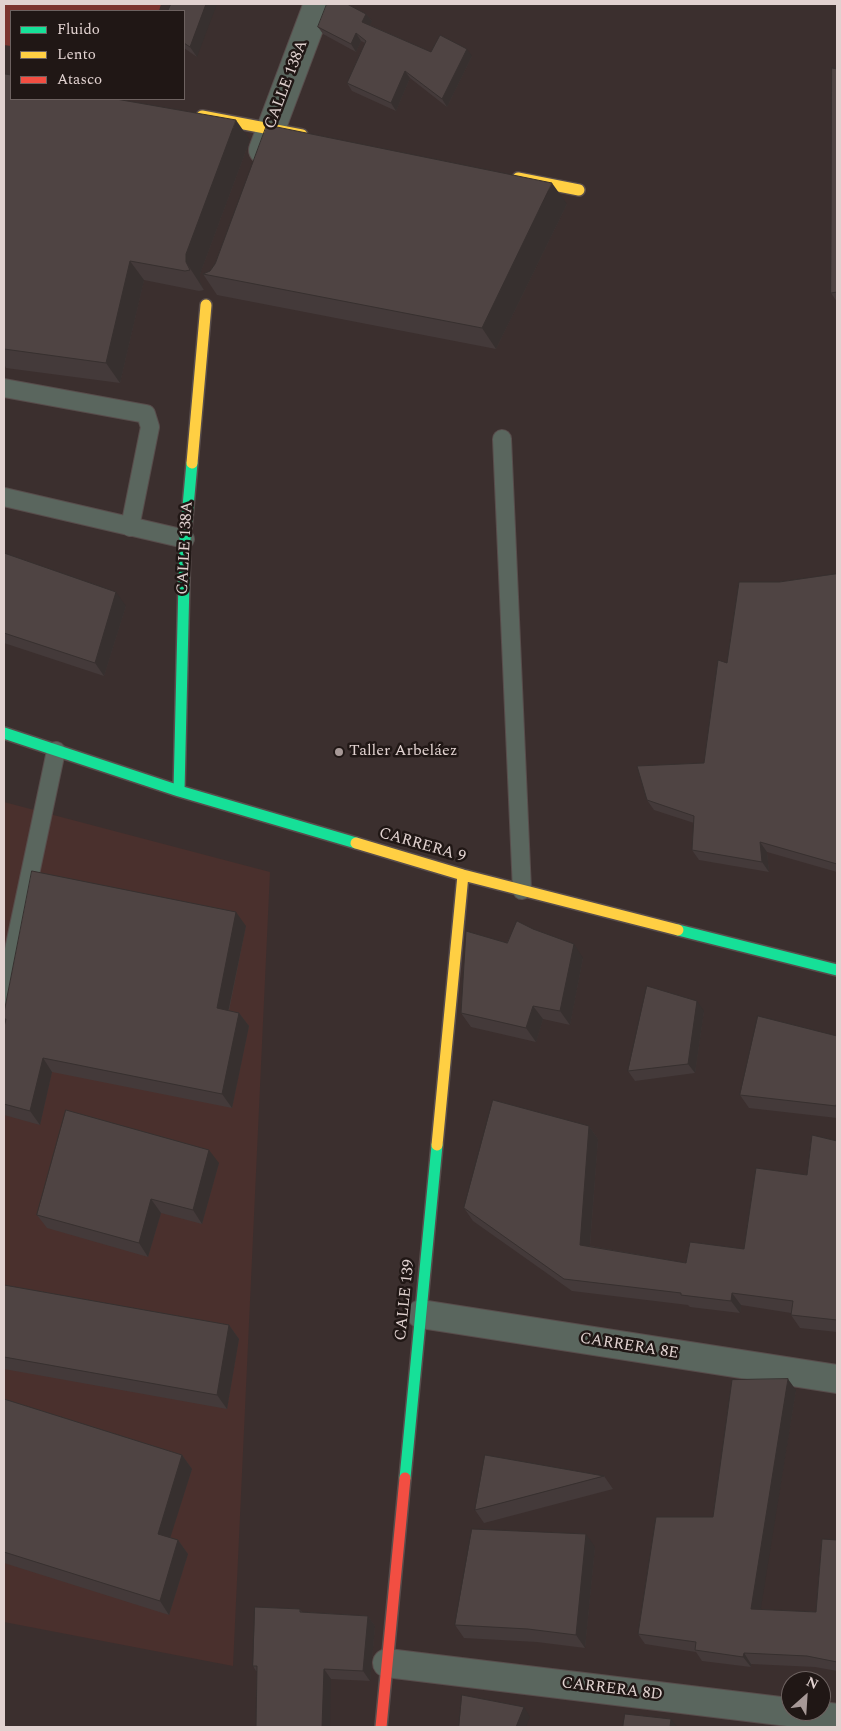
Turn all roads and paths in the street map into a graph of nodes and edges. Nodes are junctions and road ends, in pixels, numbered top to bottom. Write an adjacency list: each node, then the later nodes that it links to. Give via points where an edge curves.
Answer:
1 (318, 4): 3 (street, CALLE 138A)
2 (195, 114): 3 (street)
3 (271, 128): 4 (street); 5 (street, CALLE 138A)
4 (309, 136)
5 (254, 175)
6 (502, 175): 7 (street)
7 (579, 190)
8 (206, 305): 13 (street, CALLE 138A)
9 (4, 388): 12 (lane, via 146,414 150,428)
10 (502, 439): 18 (lane)
11 (4, 497): 12 (lane)
12 (130, 527): 13 (lane)
13 (185, 539): 16 (street, CALLE 138A)
14 (4, 734): 15 (street, CARRERA 9)
15 (56, 751): 16 (street, CARRERA 9); 20 (lane)
16 (179, 791): 17 (street, CARRERA 9)
17 (464, 875): 18 (street, CARRERA 9); 21 (street, CALLE 139)
18 (522, 890): 19 (street, CARRERA 9)
19 (837, 970)
20 (4, 998)
21 (421, 1314): 22 (street, CARRERA 8E); 23 (street, CALLE 139)
22 (837, 1380)
23 (387, 1663): 24 (street, CARRERA 8D); 25 (street, CALLE 139)
24 (837, 1718)
25 (381, 1727)

